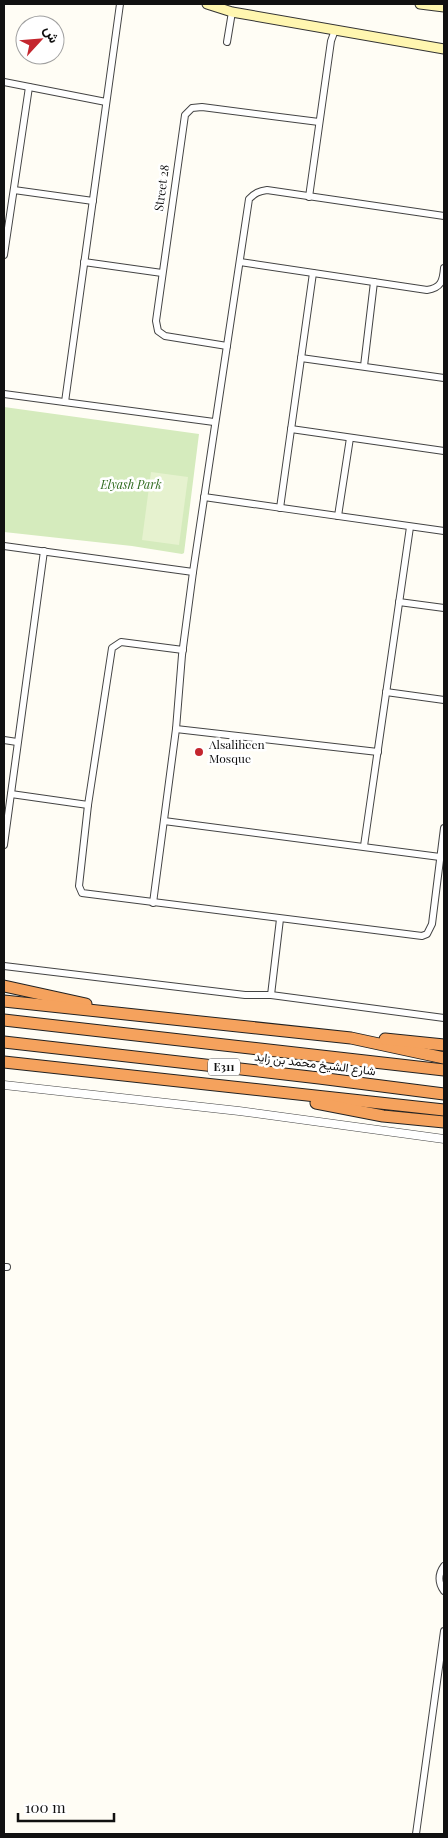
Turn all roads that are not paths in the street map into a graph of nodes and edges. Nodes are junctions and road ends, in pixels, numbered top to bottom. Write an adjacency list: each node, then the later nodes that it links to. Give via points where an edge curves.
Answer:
1 (120, 4): 11 (street)
2 (207, 4): 5 (main road)
3 (420, 4): 4 (main road)
4 (444, 7)
5 (232, 12): 6 (main road); 7 (street)
6 (332, 30): 8 (main road); 12 (street)
7 (228, 42)
8 (444, 50)
9 (4, 82): 10 (street)
10 (28, 87): 11 (street); 13 (street)
11 (106, 102): 15 (street)
12 (319, 122): 14 (street); 22 (street, Street 28, via 202,107 188,111 183,121)
13 (14, 190): 15 (street); 17 (street)
14 (309, 197): 16 (street); 20 (street, via 267,190 254,194 247,206)
15 (93, 201): 19 (street)
16 (444, 216)
17 (5, 241): 18 (street)
18 (4, 255)
19 (84, 262): 22 (street); 30 (street)
20 (240, 262): 23 (street); 25 (street)
21 (444, 268): 24 (street, via 441,284 432,289)
22 (162, 273): 25 (street, Street 28, via 156,321 161,334)
23 (313, 273): 24 (street); 26 (street)
24 (374, 282): 27 (street)
25 (227, 346): 31 (street)
26 (301, 358): 27 (street); 32 (street)
27 (364, 366): 28 (street)
28 (444, 378)
29 (4, 394): 30 (street)
30 (65, 402): 31 (street)
31 (214, 422): 35 (street)
32 (291, 429): 33 (street); 36 (street)
33 (350, 438): 34 (street); 37 (street)
34 (444, 451)
35 (204, 497): 36 (street); 42 (street)
36 (280, 508): 37 (street)
37 (338, 516): 38 (street)
38 (410, 527): 39 (street); 43 (street)
39 (444, 531)
40 (4, 546): 41 (street)
41 (44, 551): 42 (street); 50 (street)
42 (193, 572): 45 (street)
43 (399, 602): 44 (street); 46 (street)
44 (444, 608)
45 (183, 650): 48 (street); 53 (street, via 121,642 112,648)
46 (386, 692): 47 (street); 51 (street)
47 (444, 700)
48 (176, 729): 51 (street); 54 (street)
49 (4, 740): 50 (street)
50 (17, 742): 52 (street)
51 (378, 752): 57 (street)
52 (11, 794): 53 (street); 56 (street)
53 (88, 805): 59 (street, via 80,891)
54 (164, 820): 57 (street); 59 (street)
55 (444, 828): 58 (street)
56 (4, 845)
57 (364, 846): 58 (street)
58 (440, 857): 60 (street, via 432,924 427,934 422,936)
59 (154, 903): 60 (street)
60 (280, 918): 63 (street)
61 (4, 966): 63 (street, via 245,995)
62 (4, 986): 65 (highway)
63 (271, 995): 66 (street)
64 (4, 1001): 65 (highway)
65 (109, 1011): 68 (highway)
66 (444, 1018)
67 (4, 1020): 75 (highway, شارع الشيخ محمد بن زايد / E311)
68 (351, 1038): 70 (highway); 71 (highway)
69 (4, 1042): 78 (highway, شارع الشيخ محمد بن زايد / E311)
70 (444, 1045)
71 (444, 1058)
72 (4, 1062): 74 (highway)
73 (4, 1067): 74 (highway)
74 (42, 1067): 77 (highway)
75 (444, 1070)
76 (4, 1085): 81 (street)
77 (280, 1093): 79 (highway); 80 (highway, via 362,1113)
78 (444, 1094)
79 (444, 1110)
80 (444, 1122)
81 (444, 1138)
82 (444, 1566): 83 (street, via 439,1579)
83 (444, 1591)
84 (444, 1631): 85 (street)
85 (416, 1834)

